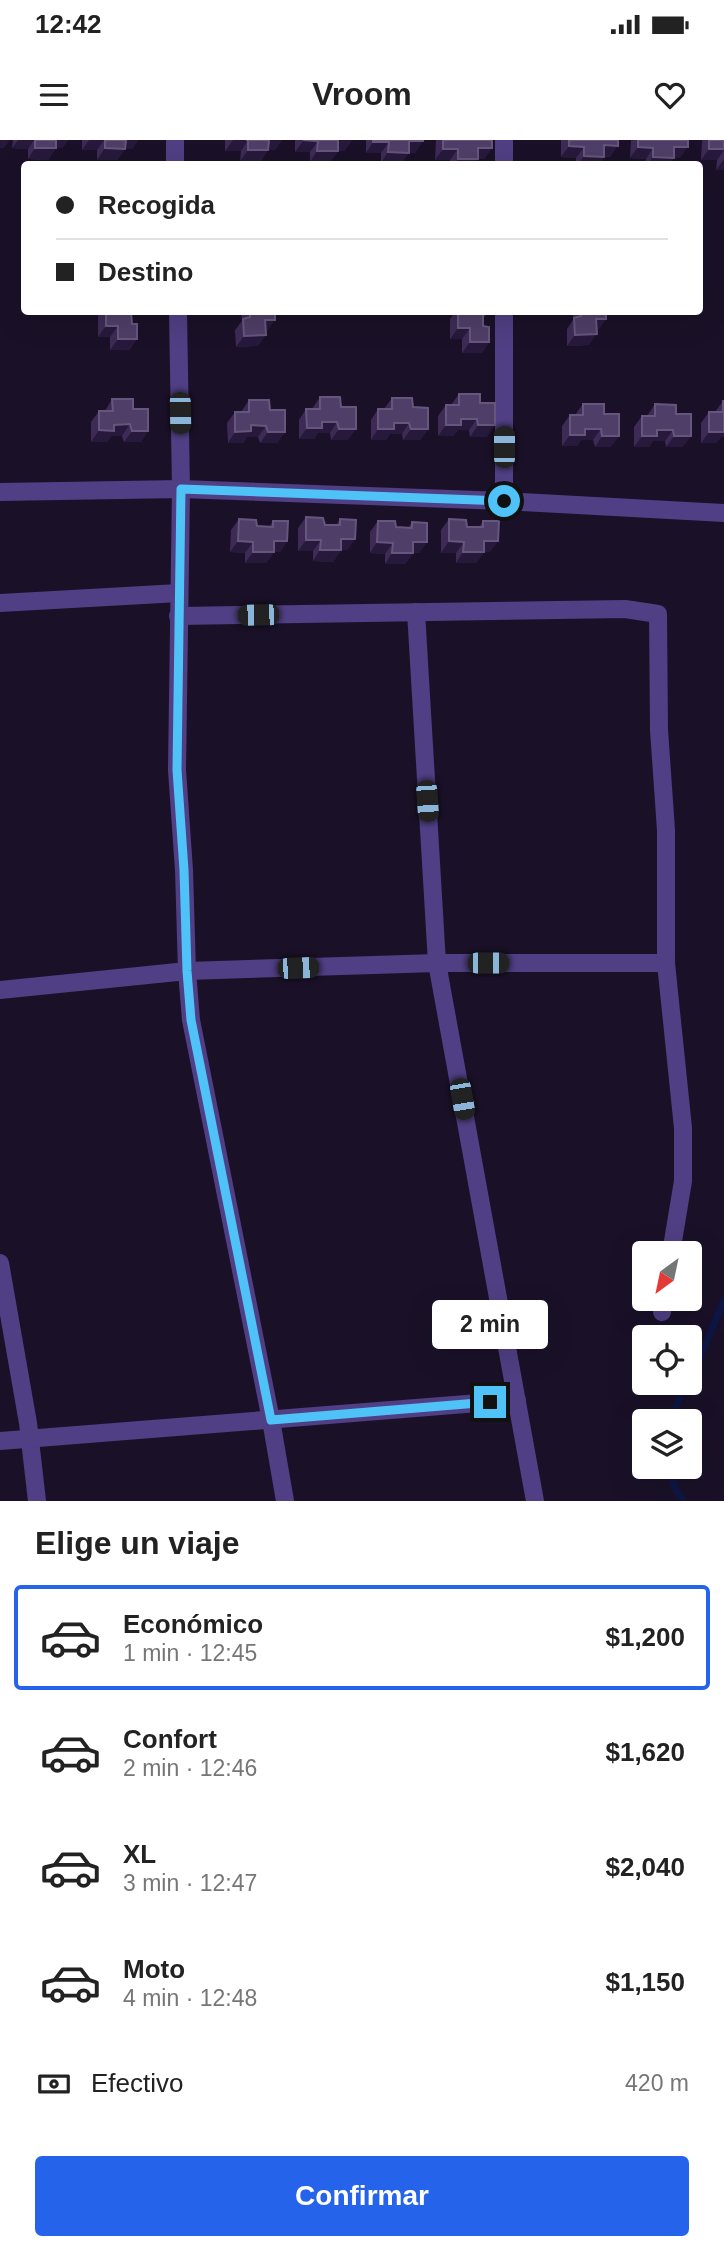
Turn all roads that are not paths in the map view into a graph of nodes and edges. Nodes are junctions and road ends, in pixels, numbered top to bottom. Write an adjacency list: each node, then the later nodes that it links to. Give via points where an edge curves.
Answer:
1 (175, 140): 3 (street)
2 (504, 140): 4 (street)
3 (176, 161)
4 (504, 161)
5 (178, 315): 7 (street)
6 (504, 315): 9 (street)
7 (181, 489): 8 (street); 9 (street); 11 (street)
8 (0, 492)
9 (504, 501): 10 (street)
10 (724, 513)
11 (179, 593): 12 (street); 14 (street)
12 (0, 603)
13 (416, 612): 14 (street); 15 (street); 16 (street, via 625,609 658,614)
14 (178, 616): 17 (street, via 177,770)
15 (437, 963): 16 (street); 17 (street); 21 (street)
16 (666, 963): 19 (street, via 683,1128 682,1181)
17 (187, 971): 18 (street); 22 (street, via 191,1020)
18 (0, 990)
19 (673, 1241)
20 (0, 1263): 23 (street)
21 (517, 1400): 22 (street); 27 (street)
22 (271, 1420): 23 (street); 26 (street)
23 (30, 1439): 24 (street); 25 (street)
24 (0, 1441)
25 (37, 1501)
26 (285, 1501)
27 (535, 1501)

